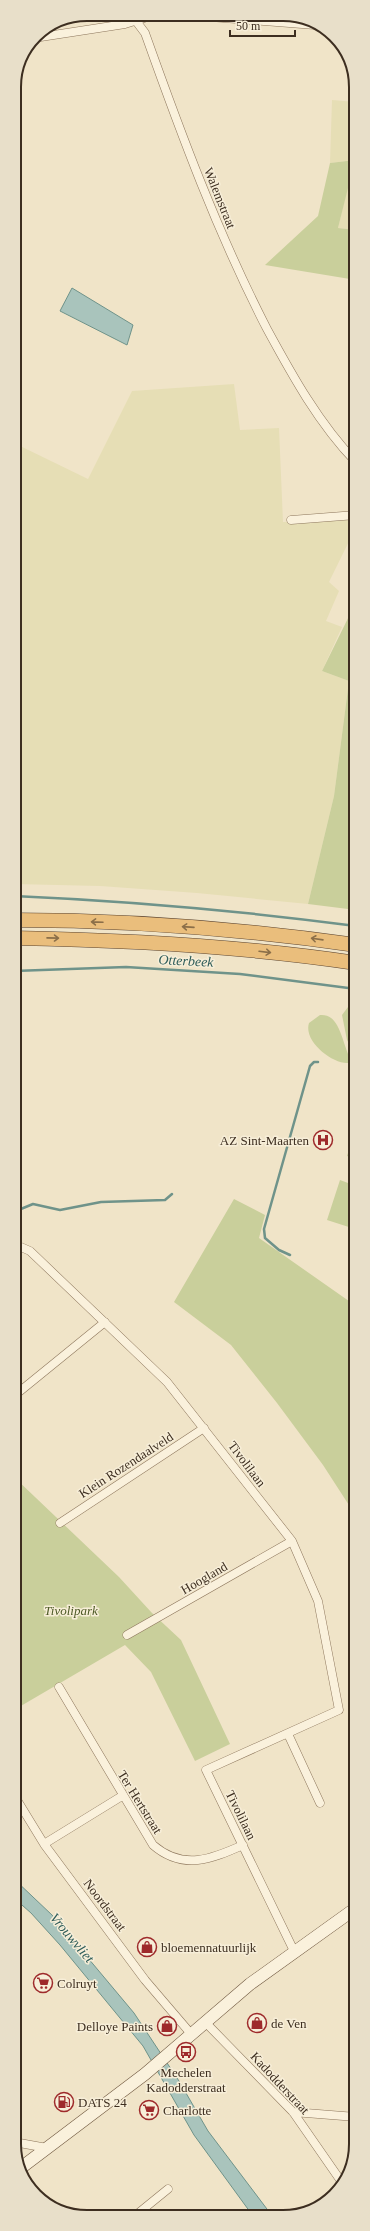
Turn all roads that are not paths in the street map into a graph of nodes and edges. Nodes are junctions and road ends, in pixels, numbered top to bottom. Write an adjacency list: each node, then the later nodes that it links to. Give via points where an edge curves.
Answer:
1 (136, 21): 4 (street); 5 (street, Walemstraat, via 144,33 204,192 240,276 304,396)
2 (263, 21): 3 (street)
3 (303, 24)
4 (44, 37)
5 (349, 453)
6 (349, 516): 7 (street)
7 (291, 520)
8 (21, 914): 10 (highway)
9 (21, 920): 10 (highway)
10 (39, 920): 12 (highway, one-way to 10, via 206,928)
11 (21, 938): 13 (highway, one-way to 13, via 88,939 226,947)
12 (349, 944)
13 (349, 962)
14 (21, 1247): 15 (street, Tivolilaan, via 30,1250)
15 (105, 1322): 16 (street); 17 (street, Tivolilaan, via 167,1382)
16 (21, 1390)
17 (204, 1428): 18 (street, Klein Rozendaalveld); 19 (street, Tivolilaan)
18 (60, 1523)
19 (292, 1541): 20 (street, Hoogland); 22 (street, Tivolilaan, via 318,1601 339,1710)
20 (127, 1636)
21 (59, 1688): 23 (street, Ter Hertstraat)
22 (288, 1734): 24 (street); 27 (street, Tivolilaan, via 206,1770)
23 (122, 1796): 26 (street); 27 (street, Ter Hertstraat, via 153,1845 167,1855 178,1859 207,1860)
24 (320, 1803)
25 (21, 1806): 26 (street, Noordstraat)
26 (44, 1844): 31 (street, Noordstraat, via 145,1980)
27 (242, 1845): 29 (street, Tivolilaan)
28 (349, 1913): 29 (main road)
29 (294, 1951): 30 (main road, via 250,1984)
30 (206, 2023): 31 (main road); 32 (street, Kadodderstraat)
31 (192, 2035): 35 (main road)
32 (293, 2112): 33 (street); 37 (street, Kadodderstraat)
33 (349, 2116)
34 (21, 2143): 35 (street)
35 (47, 2148): 36 (main road)
36 (24, 2165)
37 (339, 2179)
38 (168, 2189): 39 (street)
39 (142, 2210)

